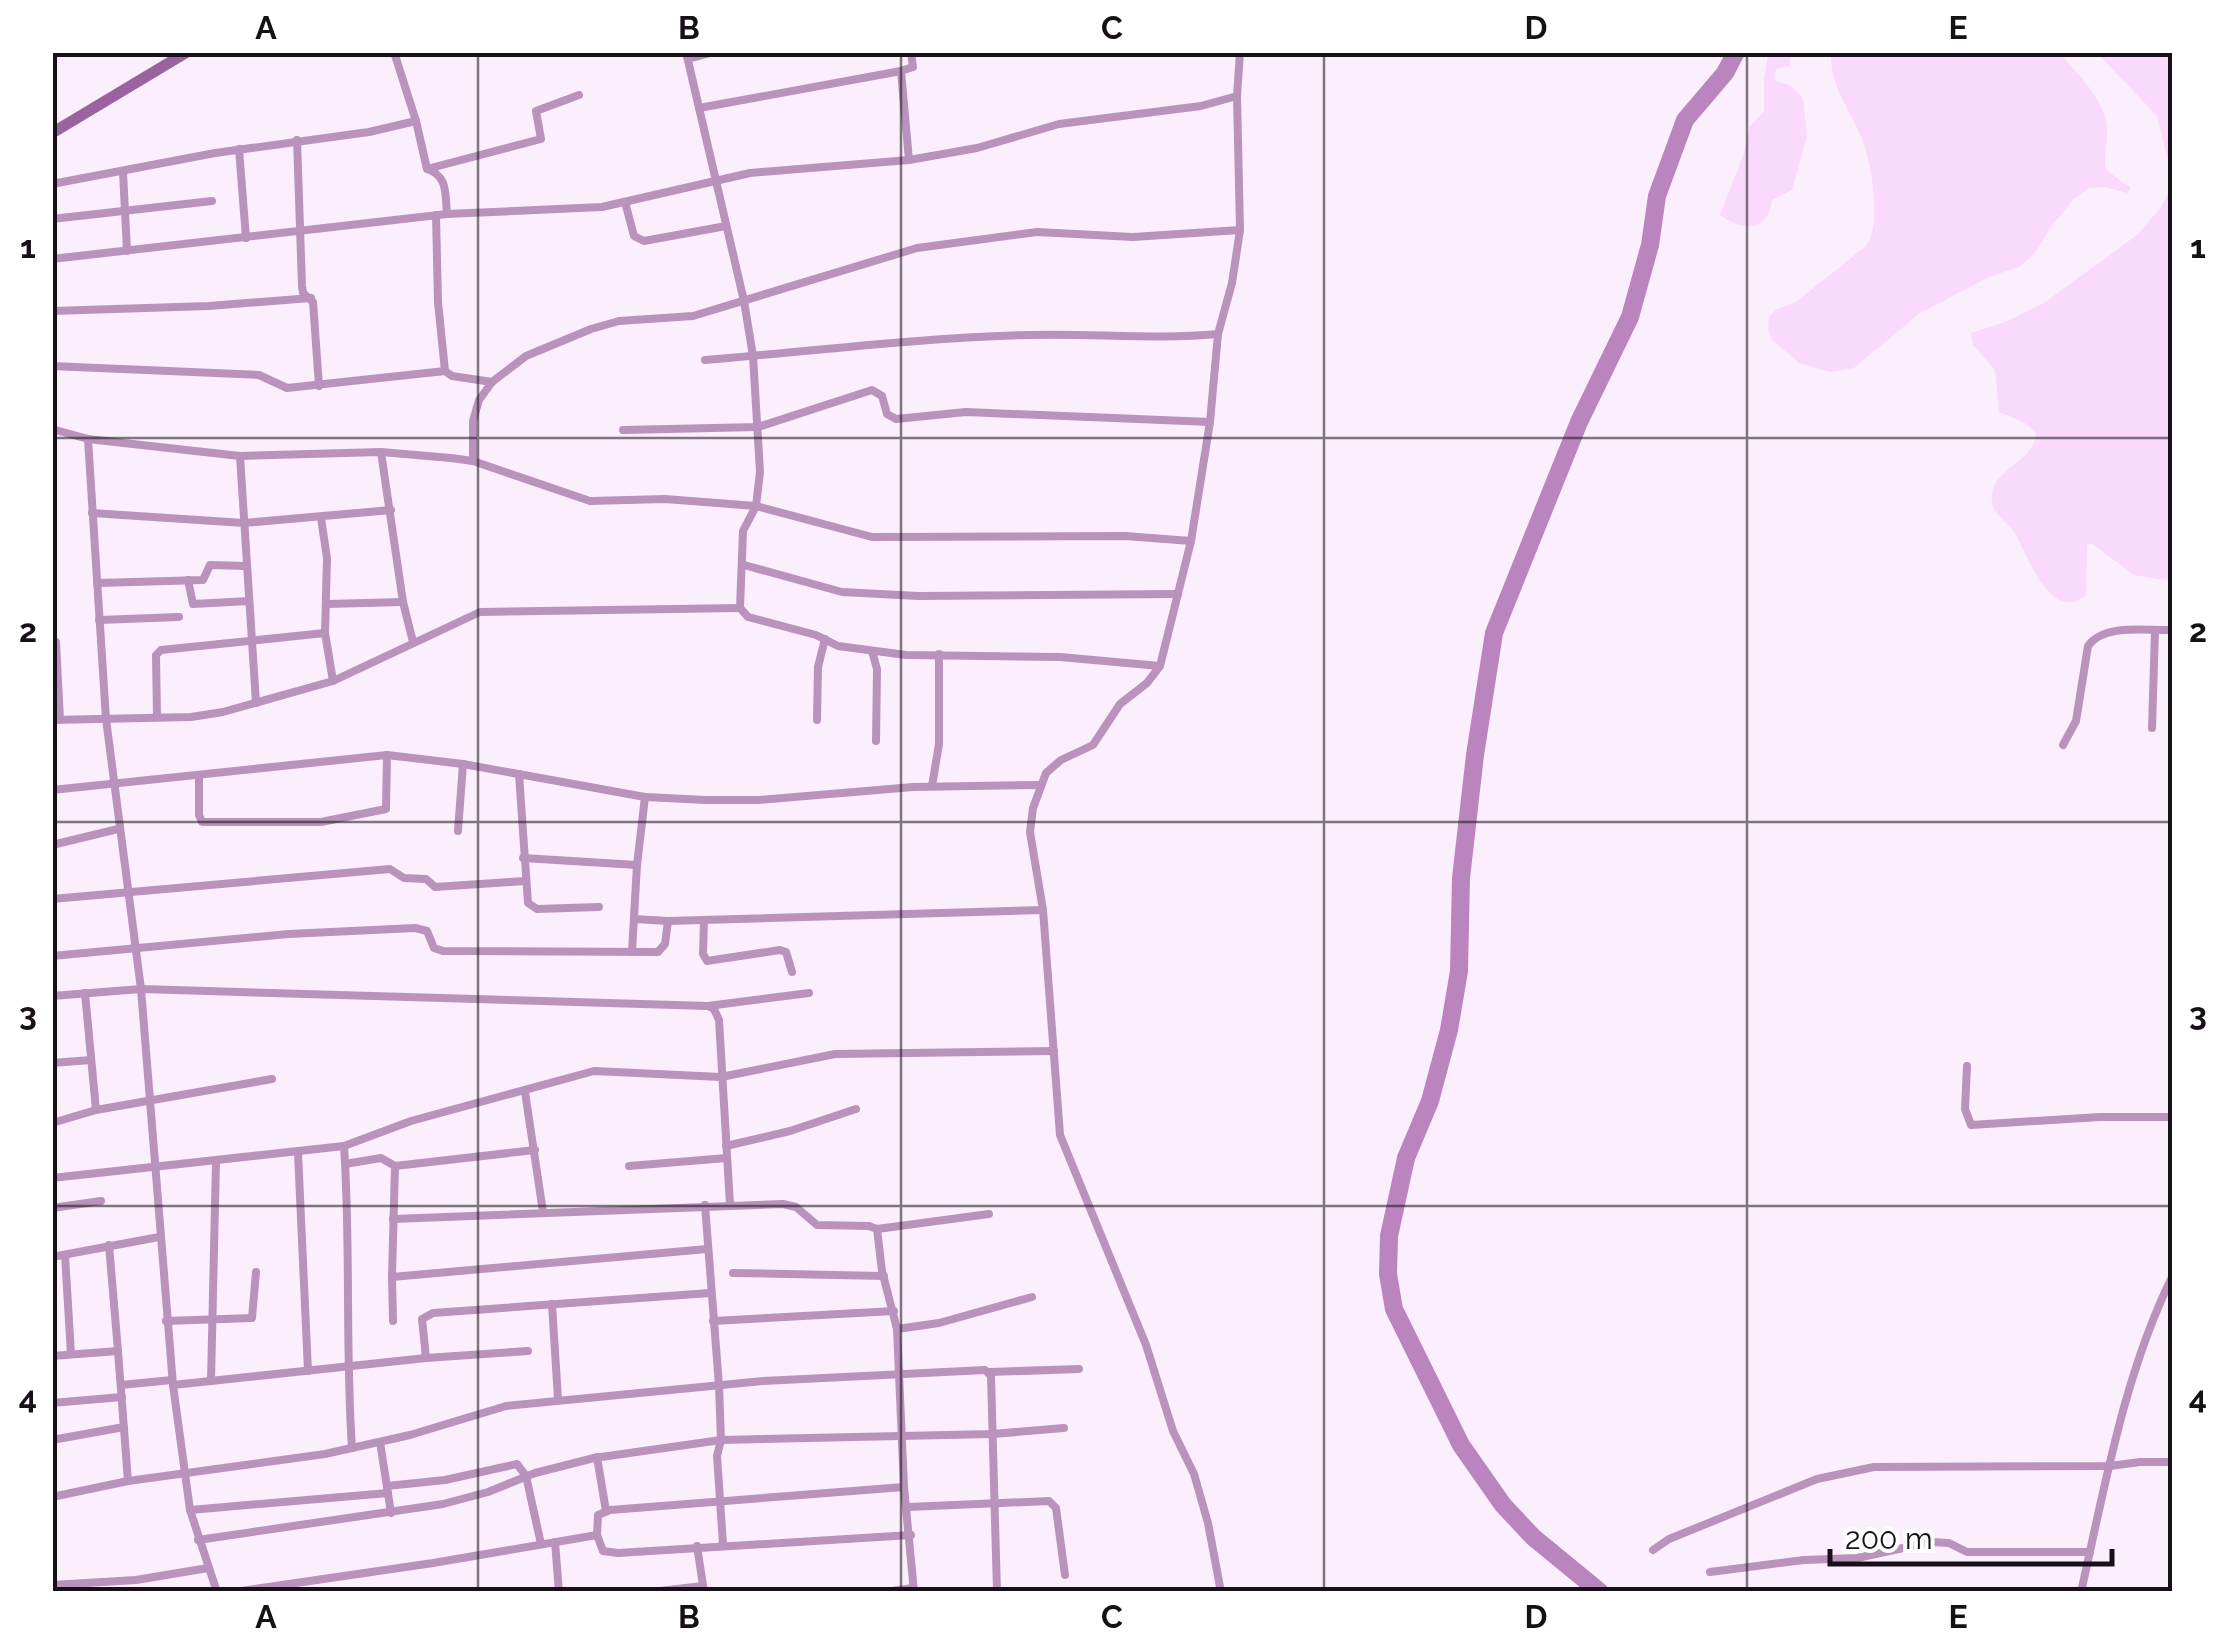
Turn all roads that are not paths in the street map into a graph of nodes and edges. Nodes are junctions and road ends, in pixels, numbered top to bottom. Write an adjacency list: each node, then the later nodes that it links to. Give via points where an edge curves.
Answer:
1 (187, 52): 12 (street)
2 (714, 52): 6 (street)
3 (911, 52): 7 (street, via 913,67)
4 (1240, 52): 9 (street)
5 (397, 54): 11 (street)
6 (687, 56): 10 (street)
7 (901, 70): 10 (street); 15 (street)
8 (579, 95): 16 (street, via 536,111 541,139)
9 (1237, 96): 15 (street, via 1058,124); 26 (street)
10 (700, 108): 18 (street)
11 (416, 121): 13 (street); 16 (street)
12 (52, 133)
13 (297, 140): 14 (street); 27 (street)
14 (238, 150): 17 (street); 28 (street)
15 (908, 160): 18 (street)
16 (426, 169): 23 (street, via 444,179)
17 (123, 172): 19 (street); 22 (street)
18 (717, 180): 21 (street); 25 (street)
19 (52, 184)
20 (212, 201): 22 (street)
21 (625, 202): 23 (street); 25 (street, via 634,236 644,241)
22 (125, 210): 24 (street); 29 (street)
23 (442, 214): 27 (street); 38 (street, via 438,302)
24 (52, 220)
25 (726, 226): 32 (street)
26 (1240, 230): 32 (street, via 1006,235 917,248); 34 (street)
27 (300, 232): 28 (street); 31 (street, via 303,293)
28 (246, 238): 29 (street)
29 (127, 251): 30 (street)
30 (52, 259)
31 (311, 298): 33 (street); 40 (street)
32 (744, 302): 35 (street); 39 (street, via 591,329 526,356)
33 (52, 311)
34 (1218, 334): 35 (street, via 1012,336); 41 (street)
35 (753, 356): 36 (street); 42 (street)
36 (705, 360)
37 (52, 366): 40 (street, via 259,375 287,388)
38 (445, 371): 39 (street); 40 (street)
39 (492, 382): 48 (street, via 474,421)
40 (318, 386)
41 (1210, 422): 42 (street, via 966,412 896,419 872,390); 54 (street)
42 (758, 427): 44 (street); 49 (street)
43 (52, 429): 45 (street)
44 (623, 430)
45 (88, 440): 47 (street); 51 (street)
46 (381, 452): 47 (street); 48 (street); 50 (street)
47 (240, 456): 53 (street)
48 (473, 461): 49 (street, via 590,501)
49 (756, 506): 54 (street, via 872,537); 55 (street, via 743,531)
50 (391, 510): 52 (street); 61 (street)
51 (92, 513): 53 (street); 58 (street)
52 (321, 518): 53 (street); 62 (street)
53 (244, 523): 56 (street)
54 (1191, 541): 59 (street)
55 (744, 565): 59 (street, via 842,592); 63 (street)
56 (246, 566): 57 (street, via 210,565 205,579); 60 (street)
57 (188, 580): 58 (street); 60 (street, via 193,604)
58 (97, 583): 65 (street)
59 (1178, 594): 75 (street)
60 (249, 601): 71 (street)
61 (403, 602): 62 (street); 72 (street)
62 (327, 604): 68 (street)
63 (740, 608): 70 (street, via 748,617); 72 (street, via 489,611)
64 (179, 617): 65 (street)
65 (99, 620): 79 (street)
66 (2172, 630): 67 (street)
67 (2155, 631): 82 (street); 84 (street, via 2093,638 2076,720)
68 (325, 633): 71 (street); 76 (street)
69 (52, 639): 80 (street)
70 (826, 640): 73 (street); 81 (street)
71 (252, 641): 77 (street); 78 (street, via 158,652)
72 (413, 642): 76 (street)
73 (872, 651): 74 (street); 83 (street)
74 (939, 654): 75 (street); 91 (street)
75 (1160, 666): 90 (street, via 1120,704 1093,745 1062,760)
76 (333, 681): 77 (street)
77 (256, 703): 78 (street)
78 (157, 717): 79 (street)
79 (106, 718): 80 (street); 89 (street)
80 (56, 720)
81 (816, 720)
82 (2152, 728)
83 (876, 741)
84 (2063, 745)
85 (387, 756): 86 (street); 88 (street); 88 (street, via 386,809 321,822 202,822)
86 (464, 764): 87 (street); 95 (street)
87 (518, 774): 93 (street); 97 (street)
88 (200, 775): 89 (street)
89 (112, 782): 92 (street); 94 (street)
90 (1039, 785): 91 (street); 103 (street, via 1030,832)
91 (932, 786): 93 (street, via 758,800)
92 (52, 790)
93 (646, 797): 98 (street)
94 (118, 829): 96 (street); 100 (street)
95 (458, 832)
96 (52, 845)
97 (523, 858): 98 (street); 99 (street)
98 (637, 864): 104 (street)
99 (525, 881): 100 (street, via 435,887 426,878 404,878 390,869); 102 (street, via 531,908)
100 (128, 892): 101 (street); 107 (street)
101 (52, 898)
102 (599, 907)
103 (1043, 910): 105 (street); 116 (street)
104 (634, 919): 106 (street); 108 (street)
105 (704, 920): 106 (street); 110 (street, via 707,961 780,950)
106 (668, 921): 108 (street, via 662,949)
107 (135, 946): 108 (street, via 415,928 427,931 434,948 443,951); 109 (street); 111 (street)
108 (632, 952)
109 (52, 956)
110 (792, 972)
111 (140, 990): 112 (street); 115 (street); 123 (street)
112 (85, 993): 114 (street); 117 (street)
113 (809, 993): 115 (street)
114 (52, 996)
115 (708, 1006): 120 (street, via 719,1020)
116 (1054, 1050): 120 (street, via 835,1054); 228 (street, via 1060,1135 1194,1474)
117 (91, 1060): 118 (street); 125 (street)
118 (52, 1063)
119 (1967, 1066): 126 (street, via 1964,1108 1971,1126)
120 (722, 1077): 122 (street, via 594,1071); 129 (street)
121 (272, 1079): 123 (street)
122 (525, 1092): 128 (street); 130 (street)
123 (148, 1102): 125 (street); 135 (street)
124 (856, 1109): 129 (street)
125 (96, 1110): 127 (street)
126 (2172, 1117)
127 (52, 1123)
128 (344, 1146): 131 (street); 134 (street)
129 (726, 1146): 132 (street)
130 (535, 1150): 136 (street); 143 (street)
131 (298, 1152): 133 (street); 173 (street)
132 (727, 1158): 137 (street); 140 (street)
133 (216, 1161): 135 (street); 161 (street)
134 (345, 1164): 136 (street, via 381,1158); 171 (street)
135 (154, 1166): 138 (street); 147 (street)
136 (396, 1166): 145 (street)
137 (630, 1166)
138 (52, 1178)
139 (101, 1201): 142 (street)
140 (730, 1204): 141 (street); 146 (street, via 790,1204 817,1225)
141 (705, 1205): 143 (street); 149 (street)
142 (52, 1208)
143 (543, 1212): 145 (street)
144 (990, 1214): 146 (street)
145 (393, 1219): 155 (street)
146 (877, 1229): 154 (street)
147 (159, 1237): 148 (street); 162 (street)
148 (109, 1246): 150 (street); 166 (street)
149 (707, 1249): 155 (street); 157 (street)
150 (65, 1255): 151 (street); 168 (street)
151 (52, 1256)
152 (256, 1272): 161 (street, via 252,1318)
153 (733, 1273): 154 (street)
154 (884, 1276): 160 (street)
155 (392, 1277): 163 (street)
156 (2172, 1278): 193 (street, via 2142,1347)
157 (710, 1293): 159 (street); 164 (street)
158 (1032, 1297): 165 (street)
159 (552, 1304): 170 (street, via 425,1315); 181 (street)
160 (894, 1312): 164 (street); 165 (street)
161 (212, 1319): 162 (street); 176 (street)
162 (166, 1321): 177 (street)
163 (393, 1322)
164 (713, 1322): 179 (street)
165 (897, 1329): 175 (street)
166 (118, 1350): 168 (street); 178 (street)
167 (528, 1350): 170 (street)
168 (72, 1354): 169 (street)
169 (52, 1356)
170 (426, 1358): 171 (street)
171 (346, 1367): 173 (street); 190 (street)
172 (1079, 1369): 174 (street)
173 (308, 1371): 176 (street)
174 (990, 1372): 175 (street); 185 (street)
175 (898, 1373): 179 (street); 186 (street)
176 (211, 1381): 177 (street)
177 (173, 1382): 178 (street); 194 (street)
178 (121, 1385): 180 (street)
179 (719, 1386): 181 (street); 188 (street)
180 (122, 1397): 182 (street); 183 (street)
181 (558, 1399): 189 (street, via 506,1406)
182 (52, 1404)
183 (124, 1427): 187 (street); 196 (street)
184 (1064, 1428): 185 (street)
185 (992, 1434): 186 (street); 201 (street)
186 (901, 1435): 188 (street); 197 (street)
187 (52, 1440)
188 (721, 1440): 191 (street); 200 (street)
189 (380, 1442): 190 (street); 198 (street)
190 (352, 1448): 194 (street)
191 (597, 1457): 195 (street); 204 (street)
192 (2172, 1462): 193 (street)
193 (2110, 1466): 213 (street, via 1845,1472 1777,1494); 214 (street)
194 (183, 1473): 196 (street); 203 (street)
195 (526, 1476): 198 (street, via 514,1463); 205 (street, via 488,1492); 210 (street)
196 (128, 1481): 199 (street)
197 (904, 1486): 200 (street); 202 (street)
198 (388, 1490): 203 (street); 205 (street)
199 (52, 1497)
200 (719, 1500): 204 (street); 211 (street)
201 (994, 1505): 202 (street); 217 (street, via 1053,1504); 227 (street)
202 (908, 1507): 207 (street)
203 (190, 1510): 208 (street)
204 (606, 1511): 206 (street, via 598,1514)
205 (391, 1513): 208 (street)
206 (597, 1535): 209 (street); 212 (street, via 609,1553)
207 (911, 1535): 211 (street); 221 (street)
208 (198, 1540): 215 (street)
209 (555, 1542): 210 (street); 224 (street)
210 (541, 1544): 223 (street)
211 (723, 1544): 212 (street)
212 (697, 1546): 220 (street)
213 (1653, 1550)
214 (2090, 1552): 216 (street, via 1967,1552 1932,1542 1857,1558); 229 (street)
215 (208, 1568): 219 (street); 222 (street)
216 (1710, 1572)
217 (1065, 1574)
218 (52, 1585): 219 (street)
219 (88, 1587)
220 (704, 1589): 225 (street)
221 (914, 1590): 226 (street)
222 (216, 1592)
223 (234, 1592)
224 (558, 1592)
225 (651, 1592)
226 (885, 1592)
227 (997, 1592)
228 (1221, 1592)
229 (2082, 1592)

